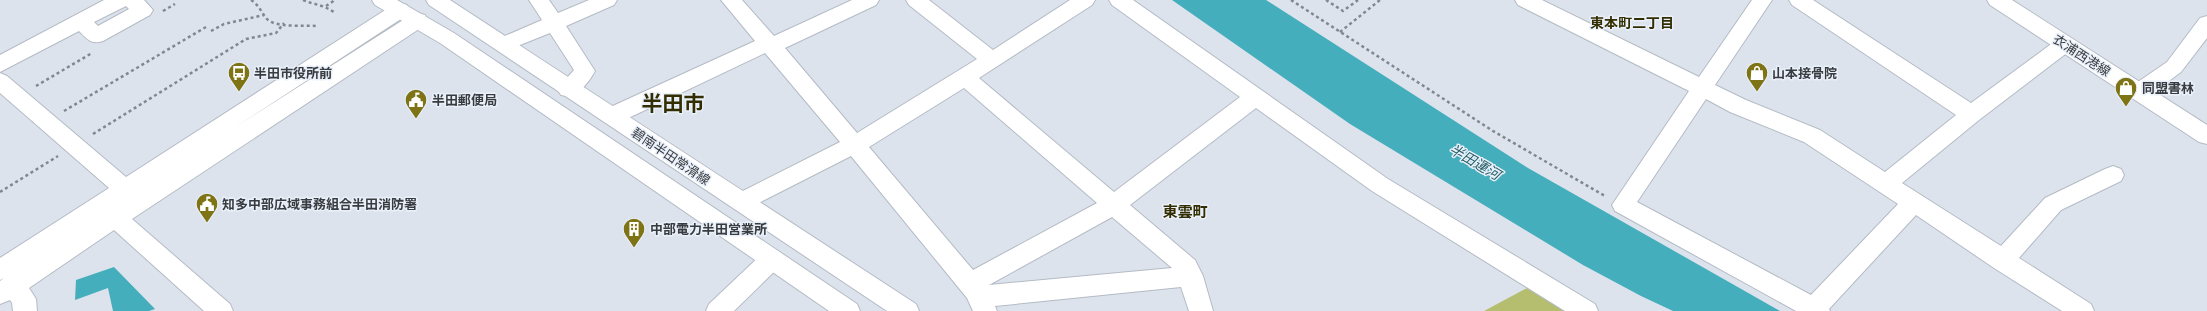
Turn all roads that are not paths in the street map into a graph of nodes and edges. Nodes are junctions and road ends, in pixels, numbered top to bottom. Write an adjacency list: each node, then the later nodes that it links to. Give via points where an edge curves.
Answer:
1 (120, 0): 16 (street)
2 (132, 0): 16 (street, via 143,10 96,36)
3 (539, 0): 17 (street)
4 (607, 0): 17 (street)
5 (731, 0): 20 (street)
6 (869, 0): 20 (street)
7 (916, 0): 22 (street)
8 (1084, 0): 22 (street)
9 (1119, 0): 29 (street)
10 (1525, 0): 27 (street)
11 (1762, 0): 27 (street)
12 (1799, 0): 30 (street)
13 (1997, 0): 21 (street, 衣浦西港線)
14 (445, 2): 15 (street); 19 (street, 碧南半田常滑線)
15 (404, 8): 36 (street); 40 (street, via 376,46); 41 (street)
16 (81, 21): 23 (street)
17 (555, 22): 19 (street); 26 (street, via 585,71)
18 (2207, 23): 28 (street, via 2174,67)
19 (504, 44): 26 (street, 碧南半田常滑線)
20 (770, 44): 31 (street); 33 (street)
21 (2065, 44): 28 (street, 衣浦西港線); 30 (street)
22 (992, 60): 24 (street)
23 (0, 64)
24 (964, 77): 33 (street); 39 (street)
25 (0, 81): 36 (street)
26 (568, 89): 31 (street, 碧南半田常滑線)
27 (1701, 89): 35 (street, via 1812,136); 46 (street, via 1623,205)
28 (2140, 92): 32 (street, 衣浦西港線)
29 (1255, 97): 39 (street); 53 (street, via 1380,185)
30 (1971, 114): 35 (street)
31 (612, 116): 37 (street, 碧南半田常滑線)
32 (2207, 136)
33 (854, 145): 37 (street); 45 (street)
34 (2113, 175): 42 (street, via 2053,204)
35 (1887, 183): 38 (street)
36 (124, 188): 44 (street)
37 (740, 202): 51 (street, 碧南半田常滑線)
38 (1913, 203): 42 (street); 46 (street)
39 (1115, 204): 43 (street, via 1187,268); 45 (street)
40 (116, 218): 44 (street); 48 (street)
41 (771, 260): 49 (street); 50 (street)
42 (2002, 260): 54 (street)
43 (1191, 276): 45 (street); 52 (street)
44 (4, 284): 47 (street, via 24,299)
45 (978, 296)
46 (1814, 310)
47 (25, 311)
48 (220, 311)
49 (718, 311)
50 (848, 311)
51 (907, 311)
52 (1201, 311)
53 (1586, 311)
54 (2082, 311)

